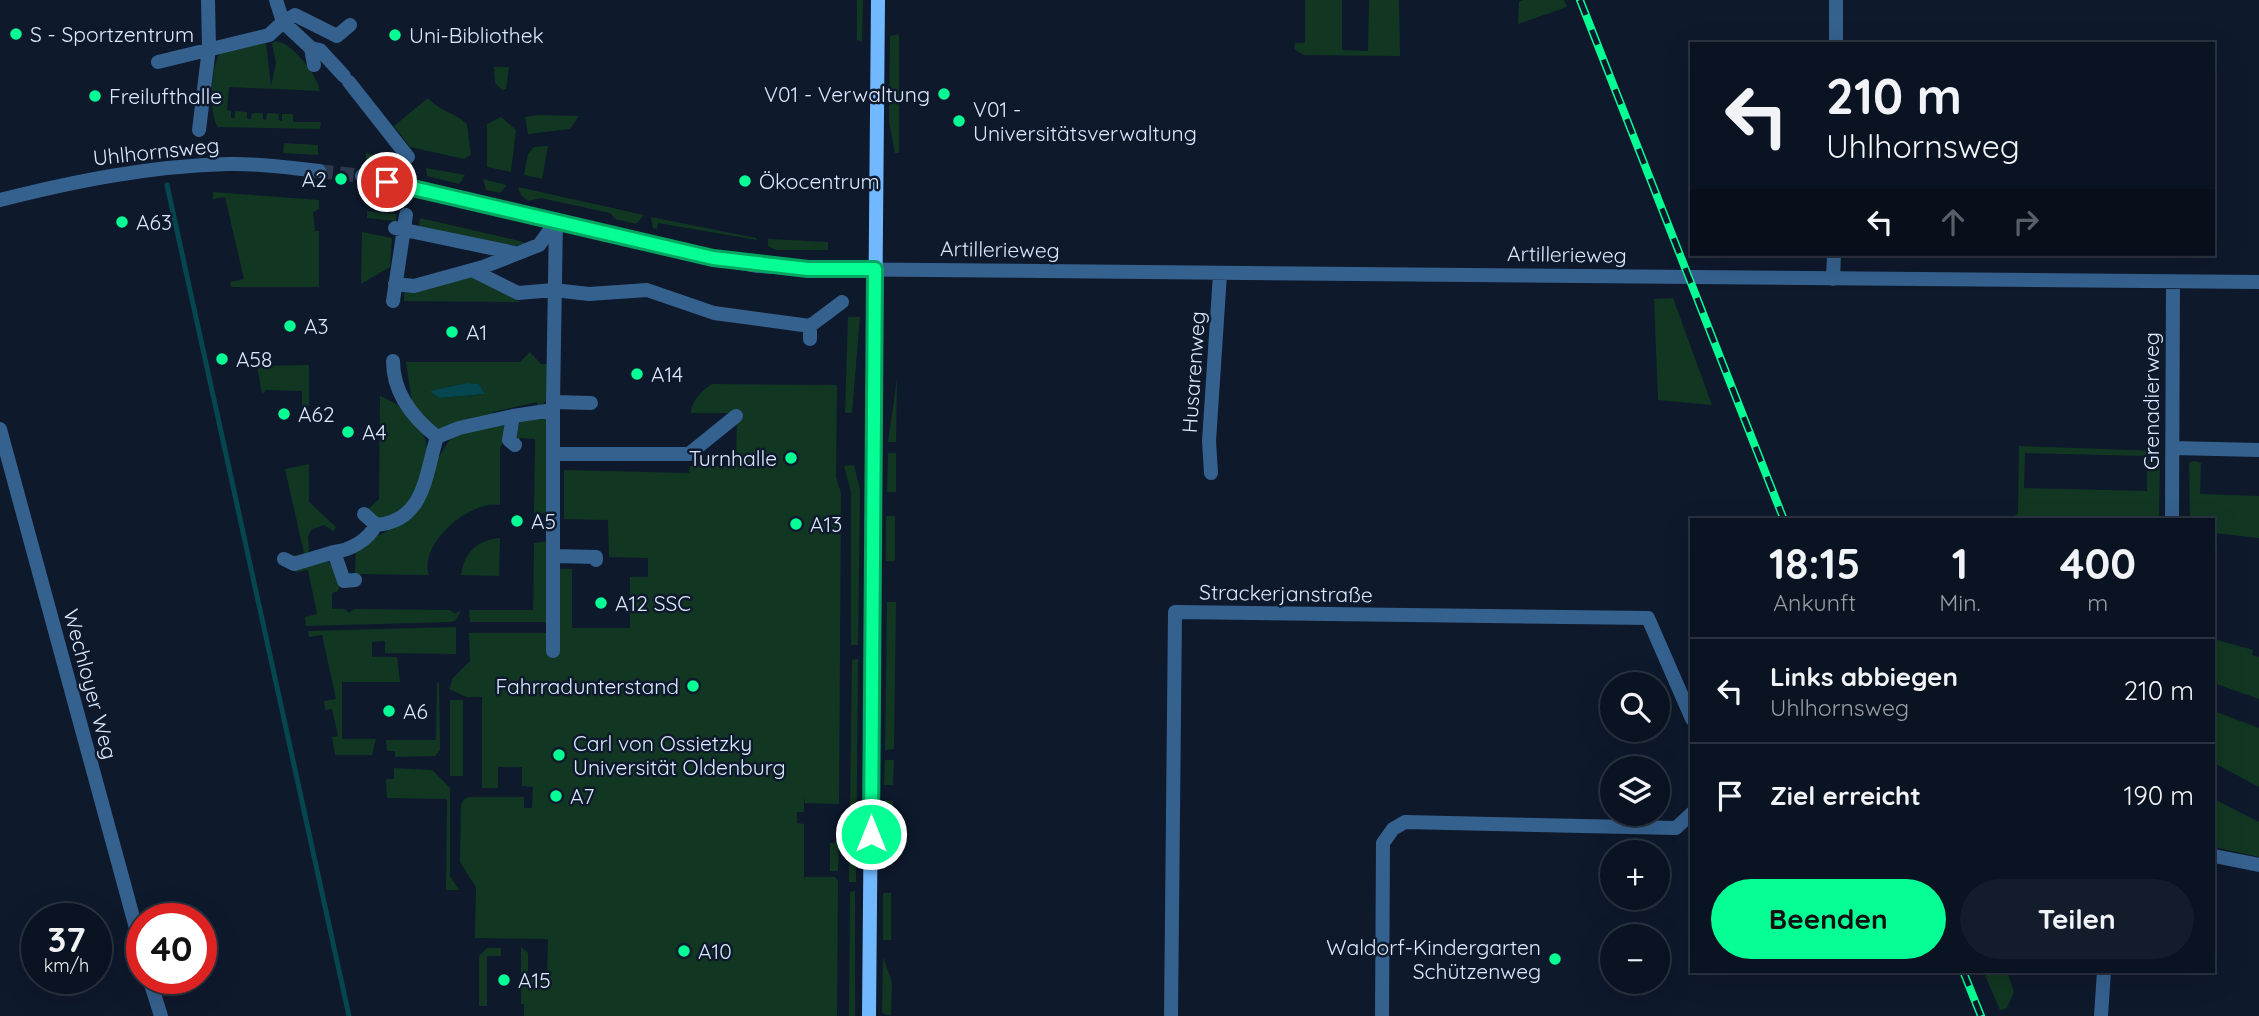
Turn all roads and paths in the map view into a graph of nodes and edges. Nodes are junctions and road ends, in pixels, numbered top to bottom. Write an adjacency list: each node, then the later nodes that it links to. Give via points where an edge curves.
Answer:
1 (208, 0): 8 (street)
2 (276, 0): 5 (street)
3 (878, 0): 20 (street)
4 (1836, 0): 7 (street)
5 (283, 22): 6 (street, via 295,15 337,36); 8 (street, via 269,35); 9 (street)
6 (350, 25)
7 (1836, 42)
8 (209, 48): 10 (street); 12 (street, via 208,90)
9 (311, 48): 11 (street); 13 (street, via 320,50 346,79)
10 (158, 62)
11 (314, 65)
12 (199, 130)
13 (408, 157)
14 (319, 171): 16 (street, Uhlhornsweg, via 230,164 141,171 72,181)
15 (362, 176): 17 (street)
16 (0, 200)
17 (556, 220): 18 (street, via 540,245); 20 (street, via 758,265); 27 (street)
18 (515, 253): 21 (street); 26 (street, via 402,224)
19 (1834, 256): 23 (street)
20 (875, 269): 22 (street, Artillerieweg); 59 (street)
21 (472, 270): 26 (street, via 414,286); 27 (street, via 518,293)
22 (1220, 274): 23 (street, Artillerieweg); 41 (street, Husarenweg)
23 (1833, 279): 24 (street, Artillerieweg)
24 (2172, 282): 25 (street, Artillerieweg); 38 (street, Grenadierweg)
25 (2259, 282)
26 (396, 284): 28 (street)
27 (554, 290): 29 (street, via 589,294 647,290 715,313 810,332); 32 (street)
28 (393, 301)
29 (842, 302)
30 (393, 362): 36 (street, via 399,394)
31 (591, 403): 32 (street)
32 (553, 406): 33 (street); 40 (street)
33 (513, 416): 36 (street); 37 (street, via 509,440)
34 (736, 416): 40 (street, via 689,454)
35 (0, 429): 55 (street, Wechloyer Weg)
36 (437, 437): 44 (street, via 414,505 395,523)
37 (515, 445)
38 (2173, 448): 39 (street); 43 (street, Grenadierweg)
39 (2259, 450)
40 (554, 454): 46 (street)
41 (1211, 473)
42 (365, 514): 44 (street)
43 (2172, 518)
44 (376, 525): 45 (street, via 349,550)
45 (334, 552): 47 (street, via 293,564); 49 (street, via 344,581)
46 (554, 556): 48 (street); 50 (street)
47 (284, 559)
48 (596, 560)
49 (355, 580)
50 (553, 651)
51 (1690, 714): 60 (street, Strackerjanstraße, via 1648,618 1175,612)
52 (1690, 815): 61 (street, via 1676,828 1405,822 1393,829 1383,844)
53 (2215, 856): 54 (street)
54 (2259, 865)
55 (129, 903)
56 (2104, 973): 62 (street)
57 (154, 994): 58 (street)
58 (160, 1016)
59 (869, 1016)
60 (1171, 1016)
61 (1382, 1016)
62 (2101, 1016)

